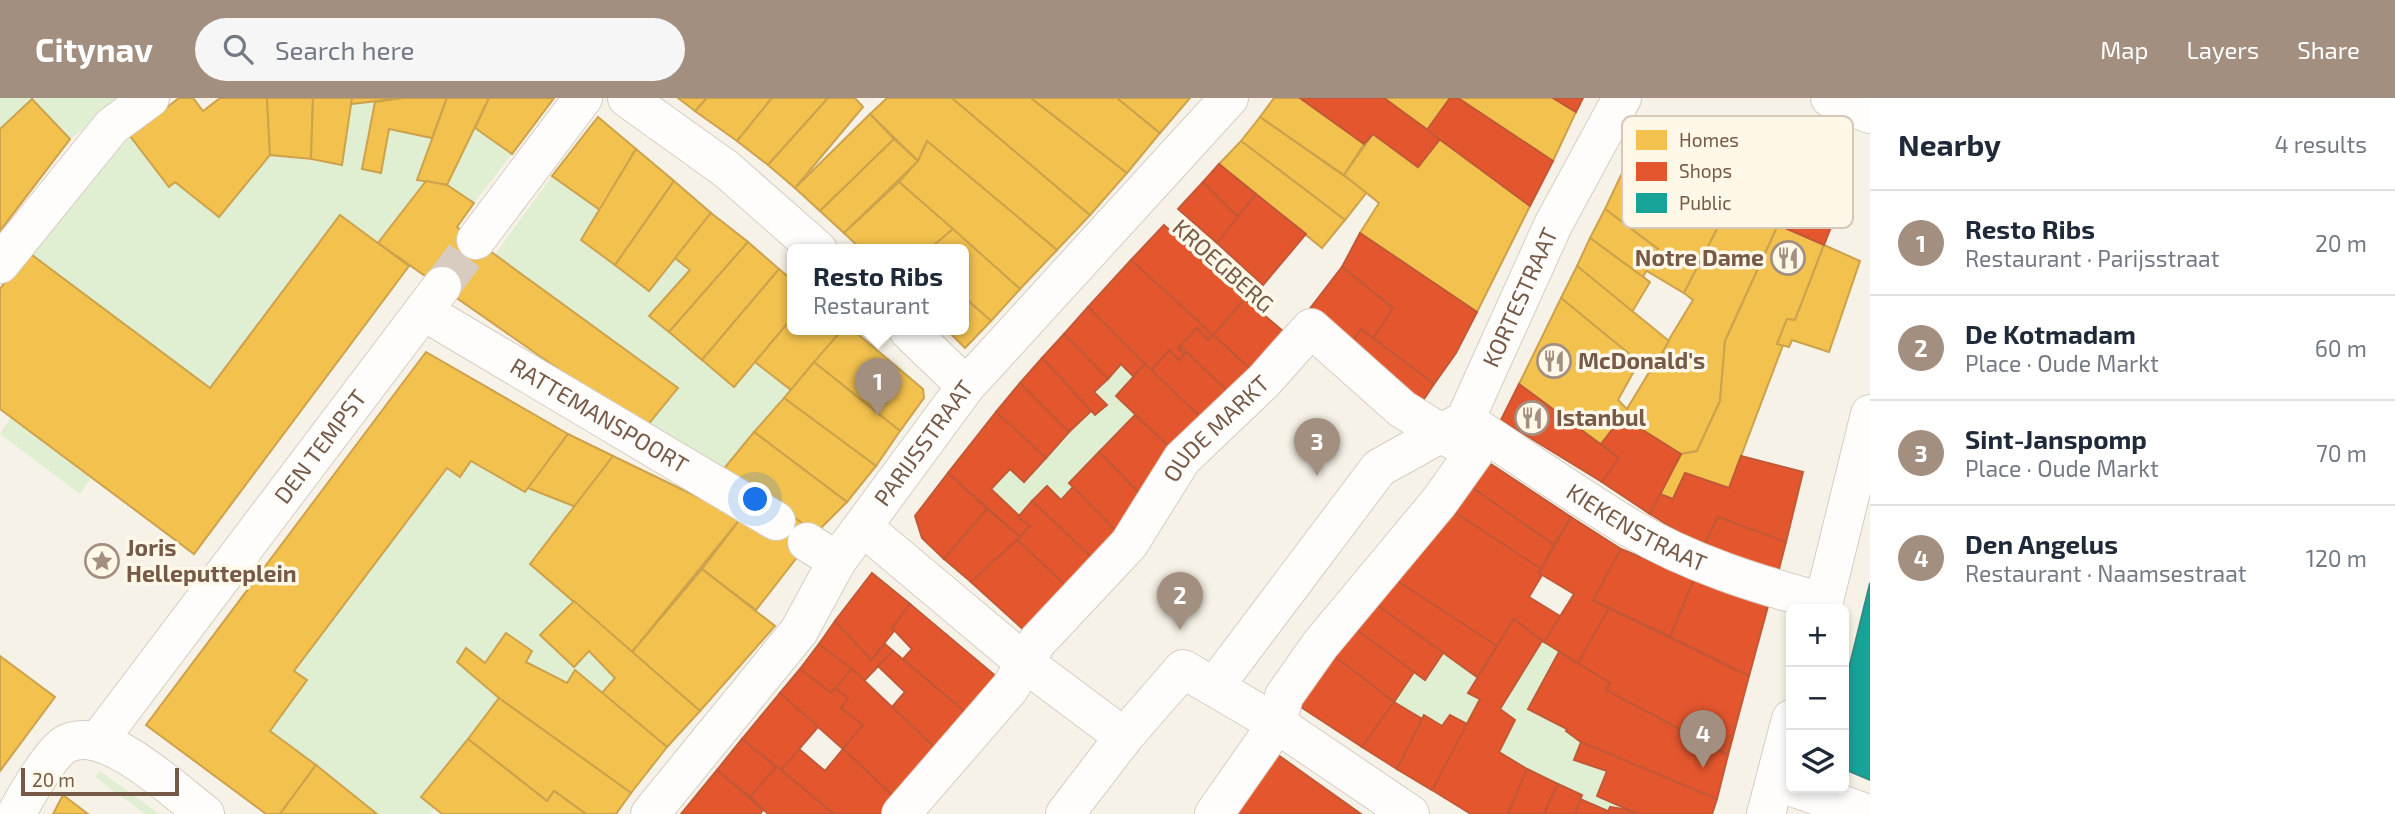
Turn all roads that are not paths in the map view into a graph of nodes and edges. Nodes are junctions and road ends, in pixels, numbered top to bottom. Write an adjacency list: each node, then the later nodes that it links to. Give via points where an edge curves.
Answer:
1 (150, 98): 10 (street, via 112,126)
2 (583, 98): 8 (street)
3 (626, 98): 9 (street, via 726,169)
4 (1229, 98): 13 (street, PARIJSSTRAAT)
5 (1622, 98): 15 (street, KORTESTRAAT)
6 (1830, 98): 7 (street)
7 (1870, 114)
8 (476, 240)
9 (811, 244)
10 (0, 264)
11 (432, 298): 17 (street, RATTEMANSPOORT); 25 (street, DEN TEMPST)
12 (913, 335): 13 (street)
13 (967, 386): 16 (street, PARIJSSTRAAT)
14 (1870, 414): 19 (street)
15 (1453, 426): 18 (street, KIEKENSTRAAT, via 1632,529 1702,562); 20 (street, OUDE MARKT, via 1402,410 1311,328 1264,381 1182,459 1129,544 1037,642); 21 (street, via 1378,468); 22 (street, via 1474,453 1320,645 1284,696)
16 (863, 527): 17 (street, PARIJSSTRAAT); 20 (street)
17 (806, 541): 29 (street, PARIJSSTRAAT, via 799,631)
18 (1817, 604)
19 (1823, 604)
20 (1025, 663): 24 (street); 30 (street, OUDE MARKT, via 1010,688)
21 (1214, 687): 22 (street); 24 (street, via 1183,668)
22 (1277, 724): 32 (street); 33 (street)
23 (1789, 730): 26 (street)
24 (1124, 737): 31 (street)
25 (98, 741): 27 (street, via 81,738 63,745); 28 (street, via 125,754)
26 (1781, 792): 34 (street)
27 (16, 814)
28 (205, 814)
29 (650, 814)
30 (901, 814)
31 (1065, 814)
32 (1214, 814)
33 (1410, 814)
34 (1869, 814)

